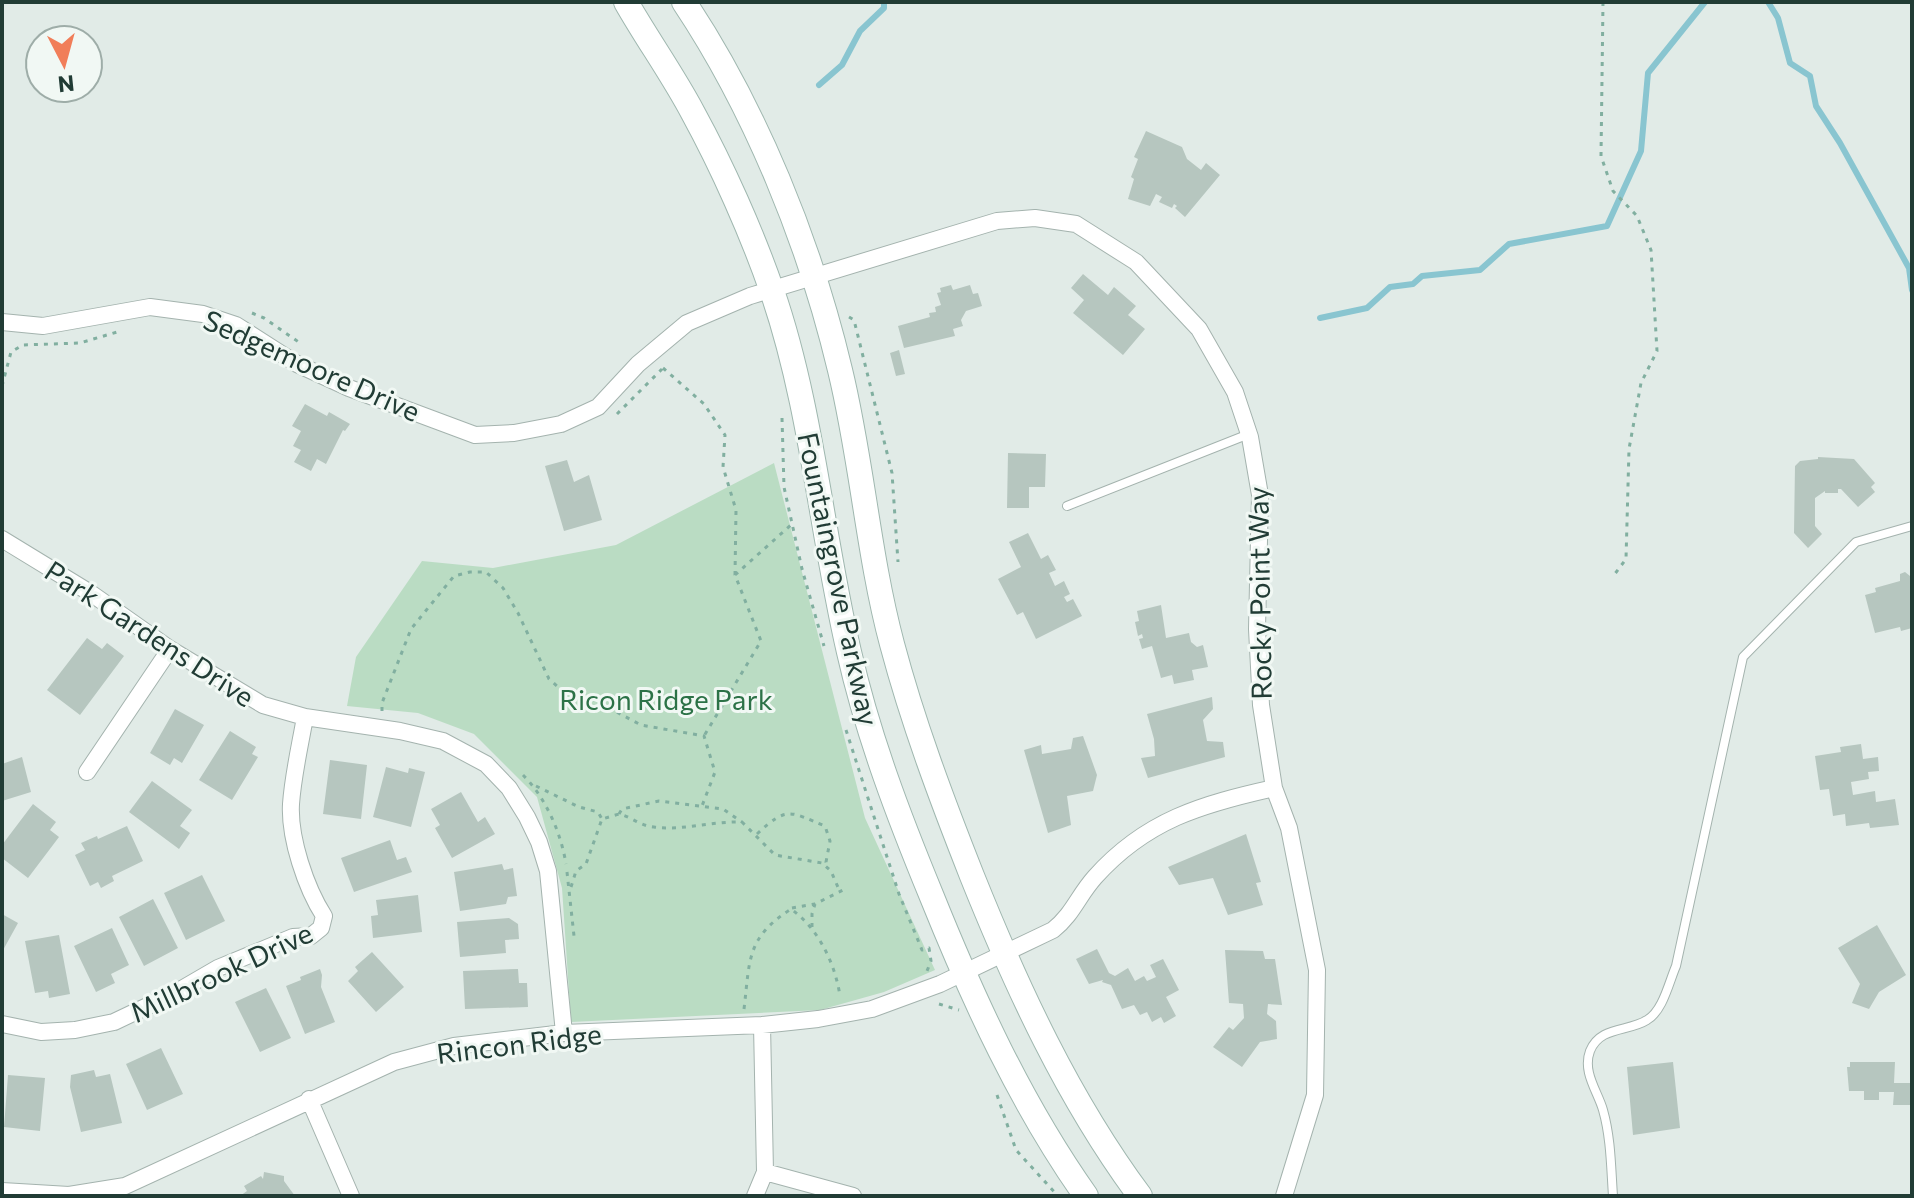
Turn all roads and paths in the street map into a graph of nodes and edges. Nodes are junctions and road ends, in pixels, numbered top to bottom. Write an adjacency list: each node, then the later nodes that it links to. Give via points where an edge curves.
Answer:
1 (626, 2): 5 (main road, Fountaingrove Parkway, via 693,112)
2 (684, 2): 4 (main road, Fountaingrove Parkway, via 736,90)
3 (1603, 2): 19 (path, via 1601,156 1613,191 1637,216 1651,250 1657,351 1641,383 1629,449 1626,559)
4 (814, 277): 5 (street, Sedgemoore Drive); 12 (street, Rocky Point Way, via 997,221 1035,218 1076,224 1136,262 1199,329 1235,392); 41 (main road, Fountaingrove Parkway, via 841,371 891,643 937,789)
5 (772, 290): 8 (street, Sedgemoore Drive, via 687,323 598,407 561,424 475,435 349,388 297,364 236,325 203,314 150,307 43,326); 42 (main road, Fountaingrove Parkway, via 798,383 850,655 893,802)
6 (846, 308): 17 (path, via 854,320 892,473)
7 (252, 313): 9 (path)
8 (2, 322)
9 (302, 344)
10 (663, 368): 18 (path, via 704,404 725,435 723,467 736,510)
11 (782, 418): 14 (path, via 784,487)
12 (1249, 434): 13 (lane); 28 (street, Rocky Point Way, via 1260,495 1261,705)
13 (1067, 506)
14 (792, 524): 18 (path); 21 (path)
15 (1912, 526): 60 (lane, via 1856,542 1743,657 1676,966 1648,1020 1600,1036 1589,1052 1589,1073 1603,1109)
16 (2, 539): 20 (street, Park Gardens Drive)
17 (898, 574)
18 (735, 575): 25 (path, via 761,641)
19 (1614, 575)
20 (170, 649): 22 (street, Park Gardens Drive, via 263,705); 26 (street)
21 (825, 650)
22 (305, 717): 24 (street, Park Gardens Drive); 47 (street, Millbrook Drive, via 291,806 311,897 324,916 321,928 218,968 114,1022 41,1032)
23 (846, 726): 43 (path, via 899,894 922,950 929,948 931,961)
24 (381, 729): 25 (path, via 382,703 411,629 454,576 486,572 503,588 558,687 641,725); 50 (street, Park Gardens Drive, via 443,741 486,764 527,817 548,871)
25 (704, 736): 29 (path, via 715,772)
26 (87, 772)
27 (519, 772): 31 (path, via 546,792 598,812)
28 (1274, 788): 41 (street, Rincon Ridge, via 1178,814 1138,837 1094,878 1068,919); 59 (street, Rocky Point Way, via 1289,828 1317,970 1315,1095)
29 (702, 806): 30 (path, via 659,801); 32 (path, via 723,809)
30 (619, 814): 31 (path); 32 (path, via 652,827)
31 (602, 819): 40 (path, via 570,891)
32 (742, 822): 33 (path)
33 (757, 835): 34 (path, via 775,855 822,863); 34 (path, via 774,818 799,813 825,826)
34 (831, 871): 36 (path)
35 (847, 888): 36 (path)
36 (840, 892): 37 (path)
37 (815, 904): 38 (path); 39 (path)
38 (791, 909): 39 (path); 48 (path, via 773,920 750,953)
39 (812, 927): 46 (path, via 837,974)
40 (574, 938)
41 (1003, 954): 42 (street, Rincon Ridge); 58 (main road, Fountaingrove Parkway, via 1044,1041)
42 (963, 972): 46 (street, Rincon Ridge, via 906,998); 57 (main road, Fountaingrove Parkway, via 1005,1063)
43 (924, 975)
44 (935, 1003): 45 (path)
45 (959, 1010)
46 (844, 1015): 49 (street, Rincon Ridge)
47 (2, 1024)
48 (742, 1025): 49 (street, Rincon Ridge); 50 (street, Rincon Ridge)
49 (762, 1025): 52 (street)
50 (564, 1033): 51 (street, Rincon Ridge, via 454,1046 394,1062)
51 (309, 1099): 53 (street, Rincon Ridge, via 125,1186 69,1195); 54 (street)
52 (765, 1172): 55 (street); 56 (street)
53 (2, 1191)
54 (351, 1196)
55 (755, 1196)
56 (853, 1196)
57 (1086, 1196)
58 (1140, 1196)
59 (1284, 1196)
60 (1613, 1196)

